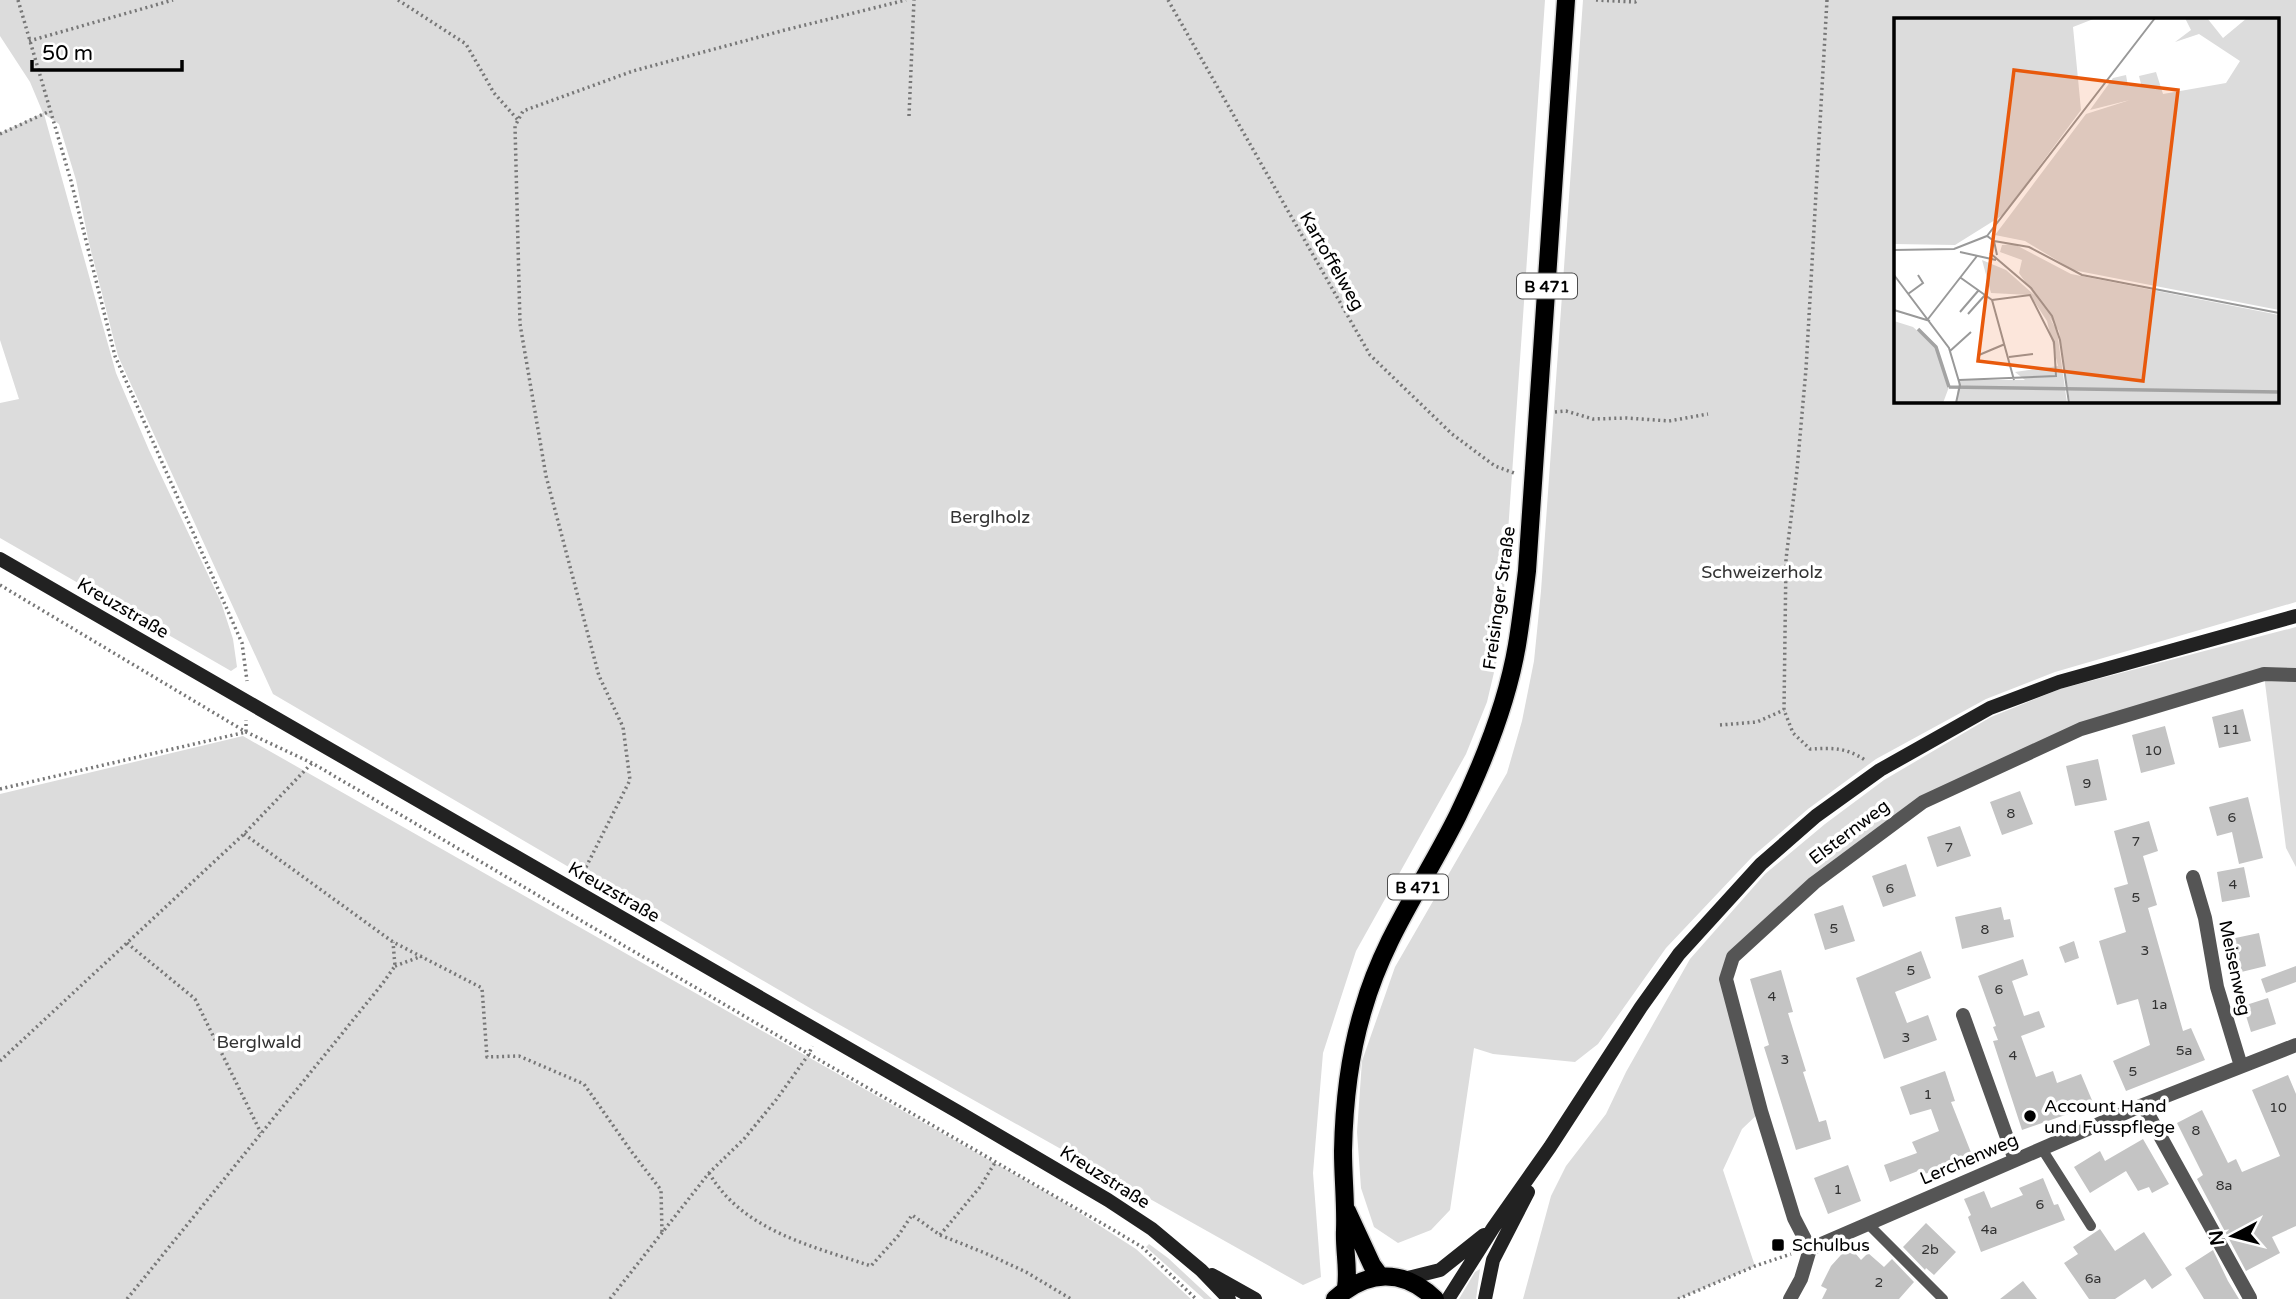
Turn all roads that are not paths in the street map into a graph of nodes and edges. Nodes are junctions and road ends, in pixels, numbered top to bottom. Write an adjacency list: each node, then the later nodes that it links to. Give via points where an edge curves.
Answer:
1 (1566, 0): 13 (main road, Freisinger Straße / B 471, via 1534,480 1517,647 1495,727 1458,815 1380,956 1363,1010 1346,1092 1343,1153)
2 (0, 559): 18 (main road, Kreuzstraße, via 1108,1200)
3 (2296, 616): 10 (main road, via 2059,682 1990,708 1881,770 1816,816 1761,864 1679,954)
4 (2296, 675): 17 (street, Elsternweg, via 2264,674 2081,729 1923,802 1814,883 1733,957 1726,979 1794,1218)
5 (2193, 877): 8 (street, Meisenweg, via 2217,987)
6 (1964, 1015): 12 (street)
7 (2296, 1045): 8 (street, Lerchenweg)
8 (2241, 1066): 9 (street, Lerchenweg)
9 (2143, 1105): 11 (street, Lerchenweg); 22 (street)
10 (1550, 1147): 16 (main road); 27 (main road, via 1493,1260)
11 (2042, 1149): 12 (street, Lerchenweg); 15 (lane)
12 (2015, 1160): 14 (street, Lerchenweg)
13 (1347, 1210): 19 (main road, B 471); 21 (main road, B 471, via 1348,1273)
14 (1867, 1223): 17 (street, Lerchenweg); 29 (lane)
15 (2091, 1226)
16 (1493, 1228): 20 (main road, via 1440,1270); 26 (main road)
17 (1810, 1248): 28 (street)
18 (1201, 1270): 23 (main road, Kreuzstraße); 24 (main road, Kreuzstraße)
19 (1380, 1276): 20 (main road); 21 (main road, via 1357,1282)
20 (1404, 1279): 25 (main road)
21 (1341, 1294)
22 (2250, 1298)
23 (1229, 1299)
24 (1255, 1299)
25 (1435, 1299)
26 (1448, 1299)
27 (1485, 1299)
28 (1790, 1299)
29 (1943, 1299)

